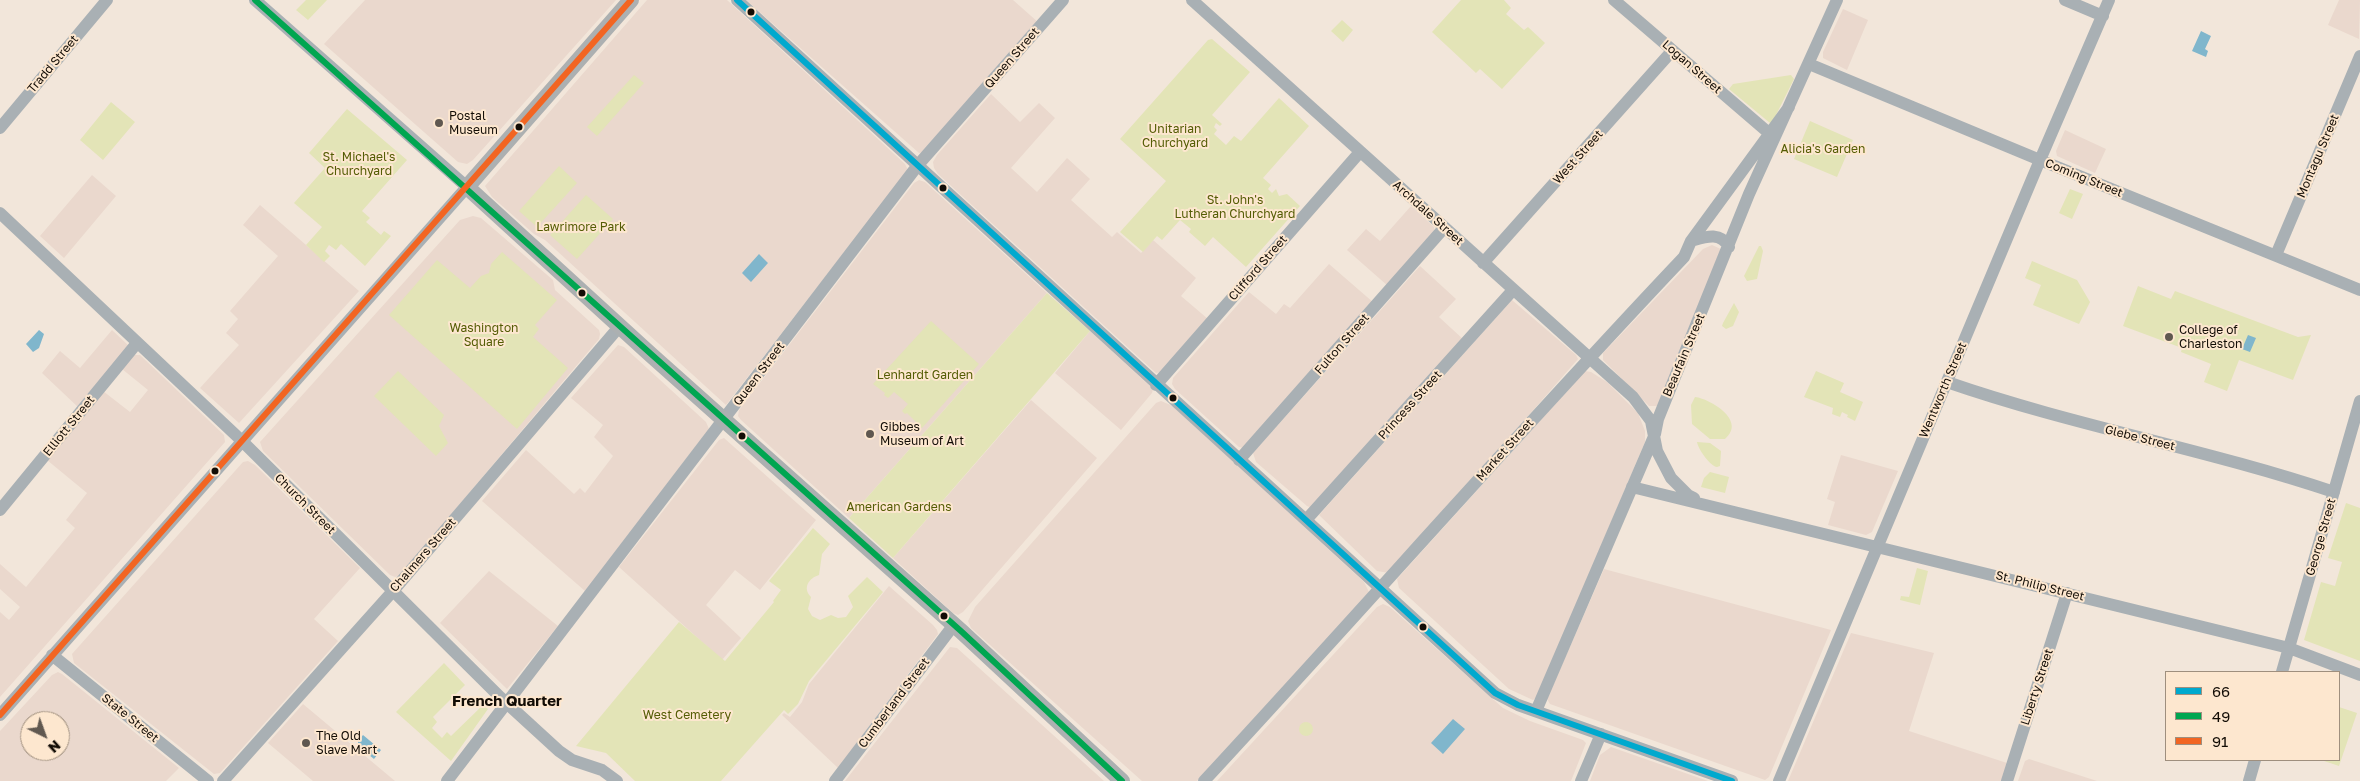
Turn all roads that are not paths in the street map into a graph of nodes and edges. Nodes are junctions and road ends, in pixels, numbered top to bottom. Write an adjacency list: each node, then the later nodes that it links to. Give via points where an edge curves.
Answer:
1 (107, 0): 16 (street, Tradd Street)
2 (256, 0): 21 (street)
3 (631, 0): 21 (main road)
4 (737, 0): 20 (street)
5 (1064, 0): 20 (street, Queen Street)
6 (1192, 0): 18 (street, Archdale Street)
7 (1614, 0): 12 (street, Logan Street)
8 (1837, 0): 14 (street, Beaufain Street)
9 (2065, 0): 11 (street)
10 (2110, 0): 11 (street, Wentworth Street)
11 (2103, 16): 19 (street, Wentworth Street)
12 (1672, 51): 17 (street, Logan Street); 27 (street, West Street)
13 (2360, 56): 26 (street, Montagu Street)
14 (1809, 64): 15 (street, Beaufain Street); 19 (street, Coming Street)
15 (1789, 106): 17 (street, Market Street); 25 (street, Beaufain Street)
16 (0, 128)
17 (1770, 134): 24 (street, Market Street)
18 (1360, 152): 23 (street, Archdale Street); 34 (street, Clifford Street)
19 (2040, 160): 26 (street, Coming Street); 33 (street, Wentworth Street)
20 (918, 165): 34 (street); 36 (street, Queen Street)
21 (467, 187): 30 (main road); 38 (street)
22 (0, 213): 31 (street, Church Street)
23 (1444, 228): 27 (street, Archdale Street); 39 (street, Fulton Street)
24 (1691, 241): 25 (street, via 1715,236 1724,239); 32 (street, Market Street, via 1684,257)
25 (1729, 247): 37 (street, Beaufain Street, via 1658,419)
26 (2276, 255): 29 (street, Coming Street)
27 (1483, 263): 28 (street, Archdale Street)
28 (1514, 290): 32 (street, Archdale Street); 44 (street, Princess Street)
29 (2360, 290)
30 (619, 327): 36 (main road); 47 (street, Chalmers Street)
31 (137, 343): 38 (street, Church Street); 43 (street, Elliott Street)
32 (1589, 357): 37 (street, Archdale Street, via 1640,405); 46 (street, Market Street)
33 (1947, 382): 41 (street, Glebe Street, via 2053,416 2180,447); 45 (street, Wentworth Street)
34 (1156, 385): 39 (street)
35 (2360, 401): 41 (street, George Street)
36 (724, 420): 49 (main road); 54 (street, Queen Street)
37 (1655, 434): 40 (street, Beaufain Street); 42 (street, St. Philip Street, via 1657,451 1678,488)
38 (241, 440): 47 (street, Church Street); 51 (street)
39 (1239, 460): 44 (street)
40 (1632, 488): 42 (street, St. Philip Street); 55 (street, Beaufain Street)
41 (2334, 492): 50 (street, George Street)
42 (1717, 508): 45 (street, St. Philip Street)
43 (0, 510)
44 (1306, 520): 46 (street)
45 (1878, 546): 48 (street, St. Philip Street); 68 (street, Wentworth Street)
46 (1382, 589): 55 (street, via 1495,693); 65 (street, Market Street)
47 (393, 591): 54 (street, Church Street); 60 (street, Chalmers Street)
48 (2067, 593): 50 (street, St. Philip Street); 69 (street, Liberty Street)
49 (953, 626): 63 (street, Cumberland Street); 64 (main road)
50 (2289, 648): 52 (street, George Street); 53 (street, St. Philip Street)
51 (52, 655): 56 (street); 59 (street, State Street)
52 (2282, 671)
53 (2360, 675)
54 (506, 703): 61 (street, Queen Street); 62 (street, Church Street, via 565,757 602,770)
55 (1536, 712): 57 (street)
56 (0, 714)
57 (1601, 734): 66 (street); 67 (street)
58 (2255, 761): 70 (street)
59 (208, 781)
60 (223, 781)
61 (447, 781)
62 (617, 781)
63 (835, 781)
64 (1122, 781)
65 (1204, 781)
66 (1581, 781)
67 (1732, 781)
68 (1779, 781)
69 (2007, 781)
70 (2249, 781)

